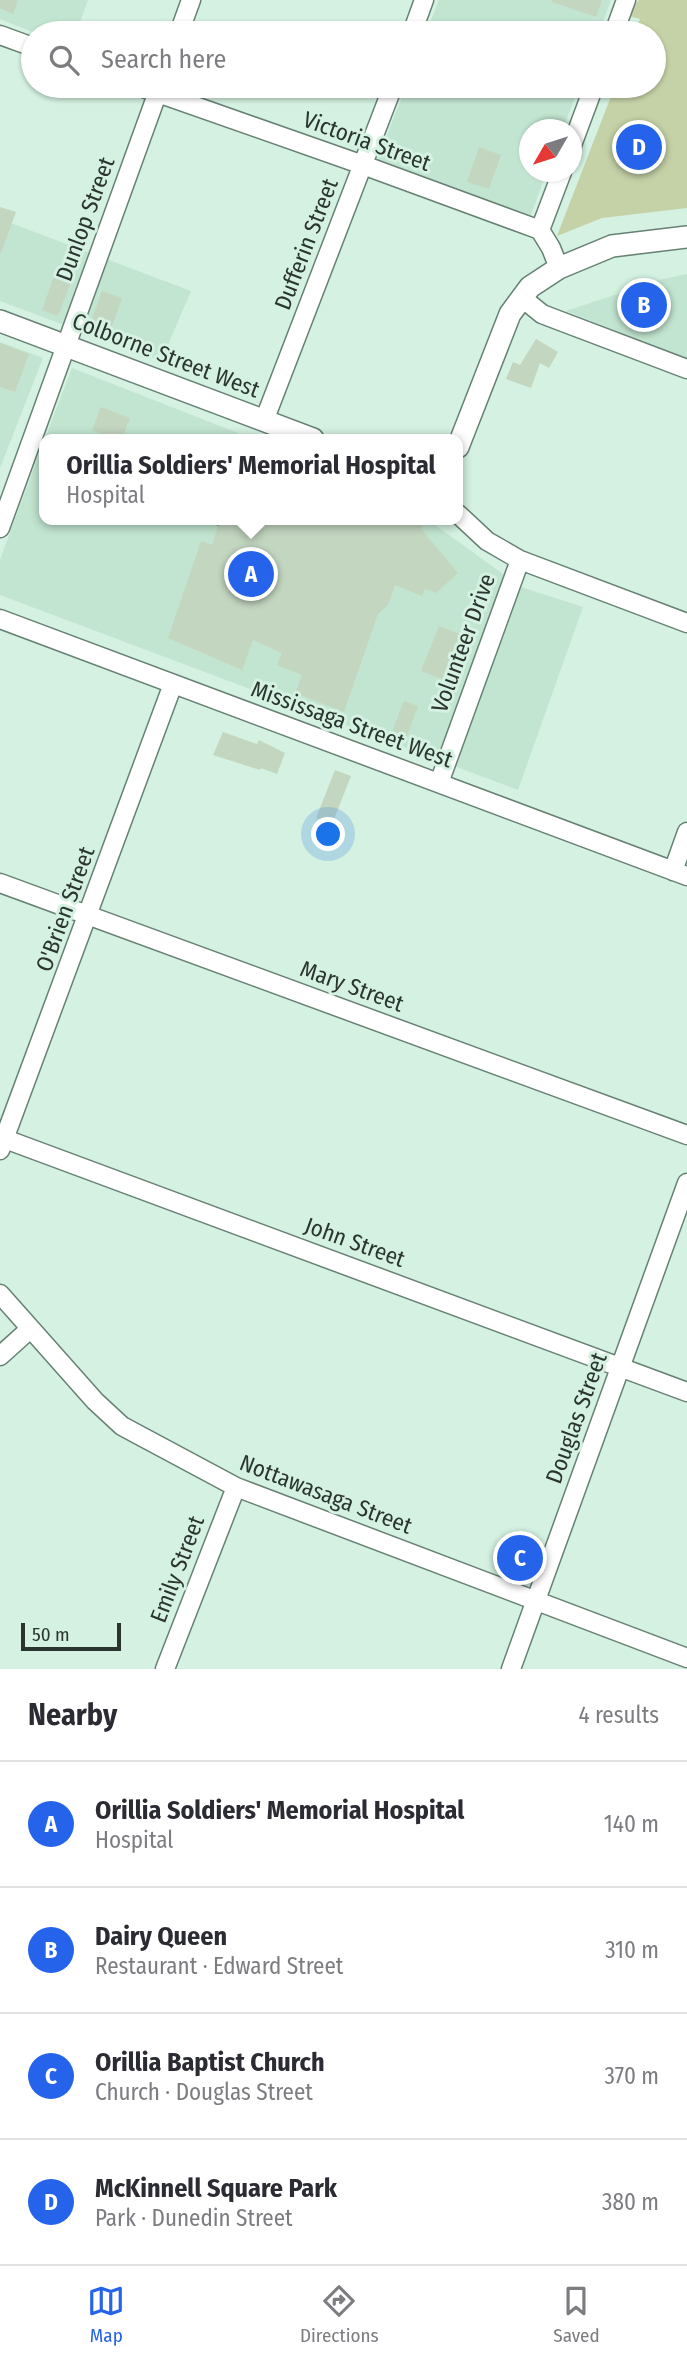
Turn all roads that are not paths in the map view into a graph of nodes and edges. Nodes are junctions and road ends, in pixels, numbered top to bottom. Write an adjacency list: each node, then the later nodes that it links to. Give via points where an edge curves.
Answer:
1 (191, 0): 4 (street)
2 (425, 0): 5 (street)
3 (626, 0): 6 (street)
4 (183, 21)
5 (417, 21)
6 (618, 21)
7 (0, 35): 8 (street)
8 (21, 43)
9 (156, 98): 21 (street, Dunlop Street)
10 (183, 98): 14 (street, Victoria Street)
11 (388, 98): 14 (street, Dufferin Street)
12 (590, 98): 13 (street)
13 (582, 119)
14 (363, 164): 16 (street, Victoria Street); 23 (street, Dufferin Street)
15 (558, 182): 16 (street)
16 (540, 230): 18 (street)
17 (687, 237): 18 (main road, via 612,246)
18 (559, 268): 19 (main road)
19 (522, 297): 22 (street, via 549,316); 25 (main road, via 510,314)
20 (0, 321): 21 (main road, Colborne Street West)
21 (66, 345): 23 (main road, Colborne Street West); 27 (street, Dunlop Street)
22 (687, 369)
23 (264, 421): 24 (main road, Colborne Street West)
24 (299, 434)
25 (462, 434)
26 (463, 519): 28 (street, via 487,541)
27 (0, 528)
28 (520, 560): 30 (street); 32 (street, Volunteer Drive)
29 (0, 619): 31 (street, Mississaga Street West)
30 (687, 623)
31 (173, 684): 32 (street, Mississaga Street West); 36 (street, O'Brien Street)
32 (439, 783): 34 (street, Mississaga Street West)
33 (687, 832): 34 (street)
34 (680, 874)
35 (0, 883): 36 (street, Mary Street)
36 (89, 916): 37 (street, Mary Street); 38 (street, O'Brien Street)
37 (687, 1135)
38 (2, 1144): 43 (street, John Street)
39 (687, 1183): 43 (street, Douglas Street)
40 (0, 1294): 41 (street, Nottawasaga Street)
41 (30, 1329): 42 (street); 45 (street, Nottawasaga Street, via 122,1426)
42 (0, 1356)
43 (621, 1367): 44 (street, John Street); 46 (street, Douglas Street)
44 (687, 1392)
45 (236, 1487): 46 (street, Nottawasaga Street); 48 (street, Emily Street)
46 (536, 1600): 47 (street, Nottawasaga Street); 49 (street, Douglas Street)
47 (687, 1658)
48 (165, 1669)
49 (510, 1669)

